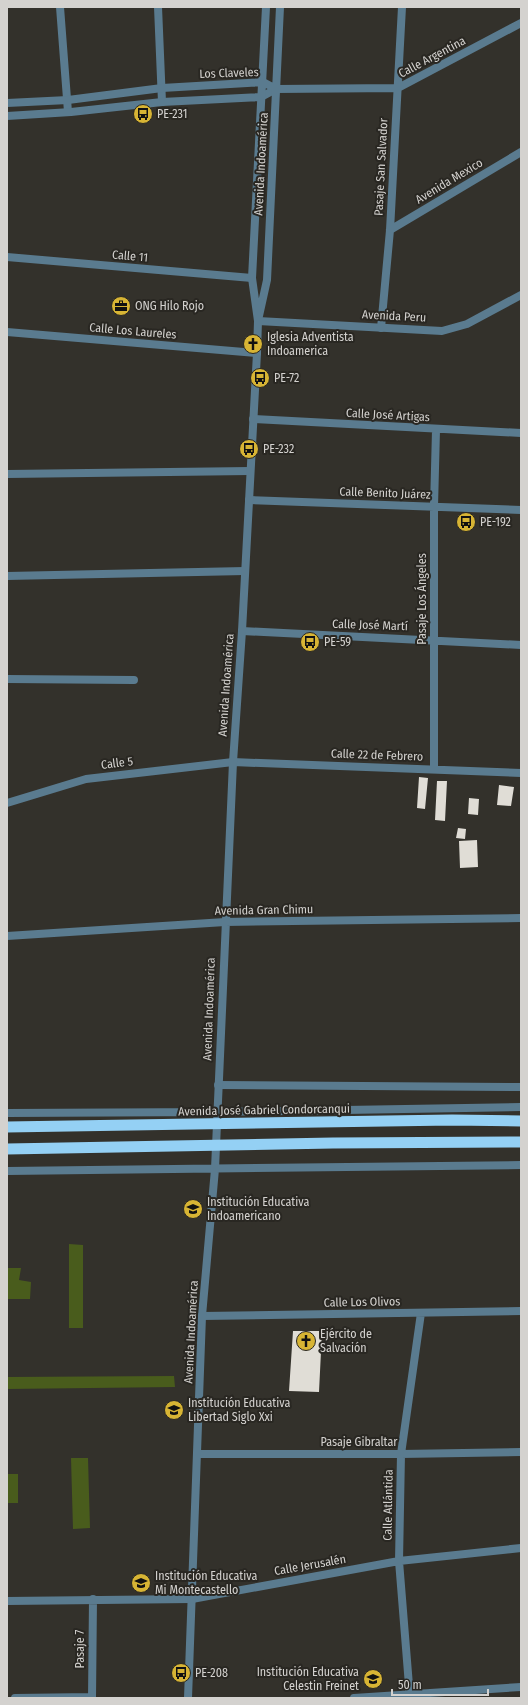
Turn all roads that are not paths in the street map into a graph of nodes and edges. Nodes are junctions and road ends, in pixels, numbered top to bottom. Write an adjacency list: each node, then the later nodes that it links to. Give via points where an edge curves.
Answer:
1 (60, 7): 12 (street)
2 (158, 7): 8 (street)
3 (266, 7): 7 (street, Avenida Indoamérica)
4 (280, 7): 10 (street, Avenida Indoamérica)
5 (402, 7): 9 (street, Pasaje San Salvador)
6 (521, 23): 9 (street, Calle Argentina)
7 (262, 82): 8 (street, Los Claveles); 10 (street, Los Claveles); 11 (street, Avenida Indoamérica)
8 (162, 88): 12 (street, Los Claveles); 13 (street)
9 (398, 88): 10 (street, Calle Argentina); 18 (street, Pasaje San Salvador)
10 (276, 89): 11 (street, Los Claveles); 22 (street, Avenida Indoamérica, via 267,280)
11 (261, 97): 13 (street, Los Claveles); 20 (street, Avenida Indoamérica)
12 (68, 100): 14 (street, Los Claveles); 15 (street)
13 (162, 102): 15 (street, Los Claveles)
14 (7, 103)
15 (68, 112): 16 (street, Los Claveles)
16 (7, 116)
17 (521, 152): 18 (street, Avenida Mexico)
18 (390, 230): 23 (street, Pasaje San Salvador)
19 (7, 257): 20 (street, Calle 11)
20 (252, 278): 22 (street, Avenida Indoamérica)
21 (521, 295): 23 (street, Avenida Peru, via 467,324 442,331)
22 (258, 320): 23 (street, Avenida Peru); 25 (street, Avenida Indoamérica)
23 (381, 328)
24 (7, 332): 25 (street, Calle Los Laureles)
25 (257, 353): 26 (street, Avenida Indoamérica)
26 (253, 419): 27 (street, Calle José Artigas); 29 (street, Avenida Indoamérica)
27 (436, 430): 28 (street, Calle José Artigas); 32 (street, Pasaje Los Ángeles)
28 (521, 433)
29 (250, 471): 30 (street); 31 (street, Avenida Indoamérica)
30 (7, 474)
31 (249, 500): 32 (street, Calle Benito Juárez); 34 (street, Avenida Indoamérica)
32 (434, 507): 33 (street, Calle Benito Juárez); 37 (street, Pasaje Los Ángeles)
33 (521, 510)
34 (245, 571): 35 (street); 36 (street, Avenida Indoamérica)
35 (7, 576)
36 (242, 631): 37 (street, Calle José Martí); 41 (street, Avenida Indoamérica)
37 (434, 639): 38 (street, Calle José Martí); 42 (street, Pasaje Los Ángeles)
38 (521, 645)
39 (7, 679): 40 (street)
40 (134, 680)
41 (233, 762): 42 (street, Calle 22 de Febrero); 44 (street, Calle 5, via 86,779); 46 (street, Avenida Indoamérica)
42 (434, 769): 43 (street, Calle 22 de Febrero)
43 (521, 773)
44 (7, 803)
45 (521, 918): 46 (street, Avenida Gran Chimu)
46 (225, 922): 47 (street, Avenida Gran Chimu); 48 (street, Avenida Indoamérica)
47 (7, 936)
48 (218, 1085): 49 (street); 51 (street, Avenida Indoamérica)
49 (521, 1087)
50 (521, 1107): 51 (street, Avenida José Gabriel Condorcanqui)
51 (217, 1112): 52 (street, Avenida José Gabriel Condorcanqui); 54 (street, Avenida Indoamérica)
52 (7, 1113)
53 (521, 1121): 54 (highway, Avenida José Gabriel Condorcanqui)
54 (216, 1124): 55 (highway, Avenida José Gabriel Condorcanqui); 57 (street, Avenida Indoamérica)
55 (7, 1127)
56 (521, 1142): 57 (highway)
57 (216, 1146): 58 (highway); 60 (street, Avenida Indoamérica)
58 (7, 1149)
59 (521, 1165): 60 (street)
60 (215, 1169): 61 (street); 64 (street, Avenida Indoamérica)
61 (7, 1171)
62 (521, 1311): 63 (street, Calle Los Olivos)
63 (421, 1313): 64 (street, Calle Los Olivos); 67 (street, Calle Atlántida)
64 (202, 1316): 66 (street, Avenida Indoamérica)
65 (521, 1452): 67 (street, Pasaje Gibraltar)
66 (197, 1454): 67 (street, Pasaje Gibraltar); 71 (street, Avenida Indoamérica)
67 (401, 1454): 69 (street, Calle Atlántida)
68 (521, 1548): 69 (street, Calle Jerusalén)
69 (399, 1561): 71 (street, Calle Jerusalén); 74 (street, Calle Atlántida)
70 (93, 1599): 71 (street, Calle Jerusalén); 72 (street, Calle Jerusalén); 76 (street, Pasaje 7)
71 (192, 1599): 77 (street, Avenida Indoamérica)
72 (7, 1601)
73 (521, 1687): 74 (street)
74 (410, 1696): 78 (street)
75 (15, 1698): 76 (street)
76 (92, 1698)
77 (188, 1698)
78 (354, 1698)

